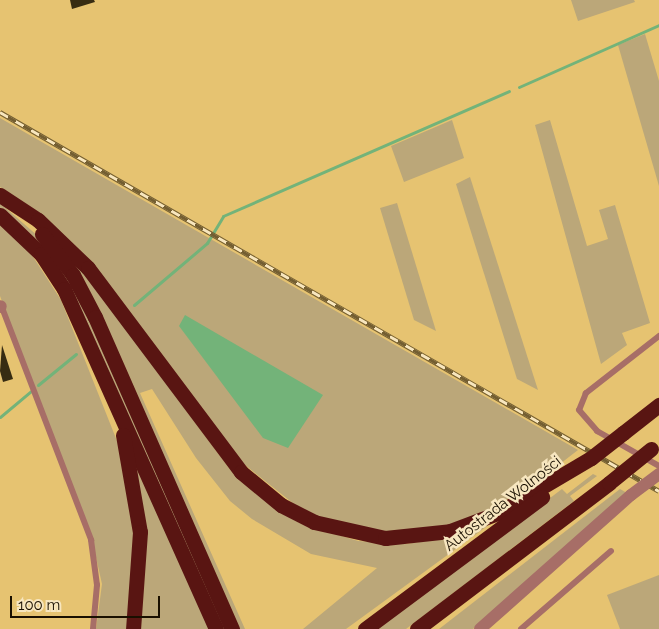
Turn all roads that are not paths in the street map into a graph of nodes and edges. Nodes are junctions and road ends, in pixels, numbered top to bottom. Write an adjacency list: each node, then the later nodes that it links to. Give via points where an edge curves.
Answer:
1 (3, 197): 8 (highway, via 47,227 88,268 241,472 301,516 362,535 425,536 498,513); 15 (highway, via 54,248 85,296)
2 (0, 215): 5 (highway, via 32,244 57,277)
3 (0, 306): 12 (lane, via 90,540 97,585)
4 (659, 336): 9 (lane, via 586,394 579,410 597,431)
5 (97, 360): 13 (highway, via 126,441 137,502 140,562); 14 (highway)
6 (659, 404): 8 (highway, Autostrada Wolności, bridge)
7 (655, 446): 17 (highway, bridge)
8 (583, 463): 16 (highway, Autostrada Wolności)
9 (659, 466)
10 (659, 474): 18 (street, bridge)
11 (611, 550): 19 (lane)
12 (93, 629)
13 (133, 629)
14 (216, 629)
15 (232, 629)
16 (366, 629)
17 (418, 629)
18 (480, 629)
19 (521, 629)

